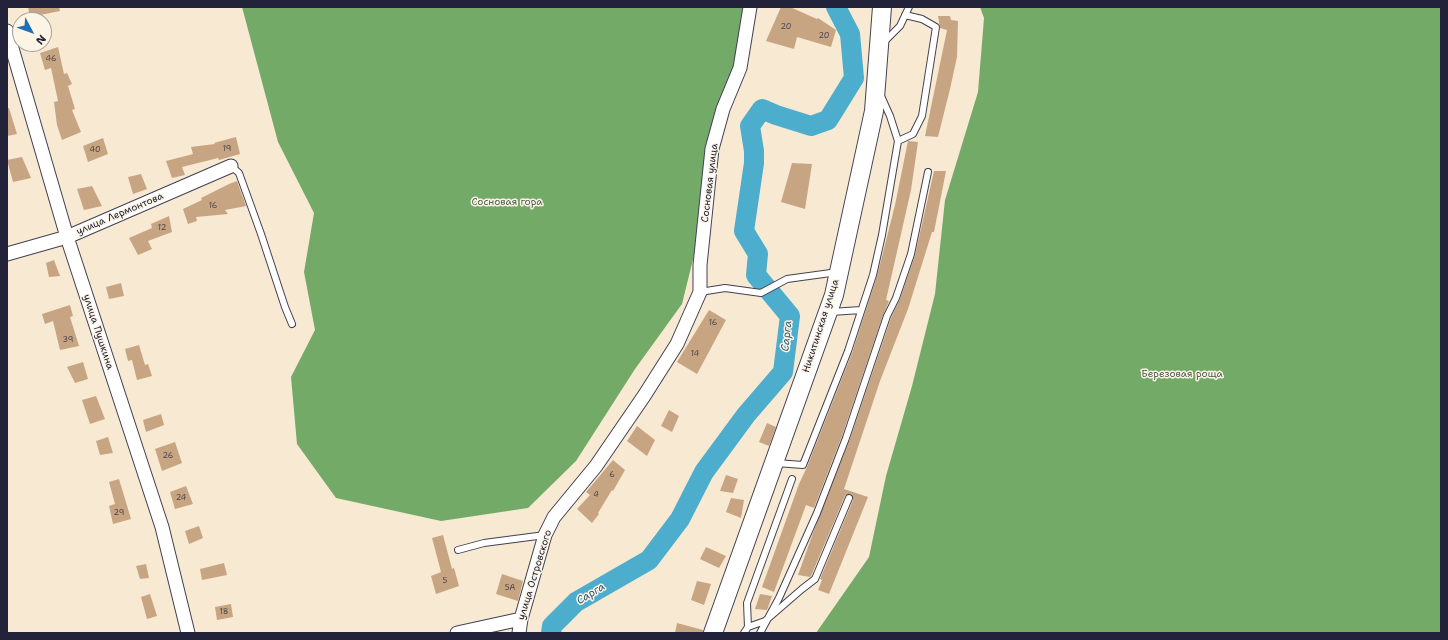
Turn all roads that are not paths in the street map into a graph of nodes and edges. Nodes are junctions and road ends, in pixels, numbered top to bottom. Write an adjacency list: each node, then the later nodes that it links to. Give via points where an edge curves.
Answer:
1 (750, 7): 14 (street, Сосновая улица, via 740,68 723,109 712,149 700,265)
2 (882, 7): 6 (street, Никитинская улица)
3 (909, 7): 4 (lane)
4 (905, 14): 6 (lane, via 900,26); 8 (lane, via 936,27 922,116 913,134)
5 (7, 31): 11 (street, улица Пушкина)
6 (879, 47): 7 (street, Никитинская улица)
7 (876, 85): 8 (lane); 13 (street, Никитинская улица, via 874,111)
8 (898, 141): 15 (lane, via 882,235 873,275)
9 (231, 166): 11 (street, улица Лермонтова); 17 (lane, via 239,173)
10 (928, 172): 25 (lane, via 911,254 846,438 817,513 779,598)
11 (66, 237): 12 (street, улица Лермонтова); 27 (street, улица Пушкина, via 162,527)
12 (7, 254)
13 (839, 272): 14 (lane, via 788,279 761,293 725,288); 16 (street, Никитинская улица)
14 (700, 292): 21 (street, Сосновая улица, via 677,344 644,396 596,466)
15 (861, 310): 16 (lane); 18 (lane, via 848,351 803,465)
16 (828, 312): 18 (street, Никитинская улица)
17 (292, 324)
18 (774, 463): 30 (street, Никитинская улица)
19 (792, 479): 26 (lane, via 747,603)
20 (849, 498): 25 (lane, via 815,579)
21 (554, 517): 22 (street, улица Островского)
22 (545, 535): 23 (lane, via 484,543); 24 (street, улица Островского)
23 (458, 550)
24 (521, 619): 28 (street); 29 (street, улица Островского)
25 (765, 622): 26 (lane); 32 (lane)
26 (748, 627): 31 (lane)
27 (188, 633)
28 (457, 633)
29 (519, 633)
30 (714, 633)
31 (744, 633)
32 (760, 633)

